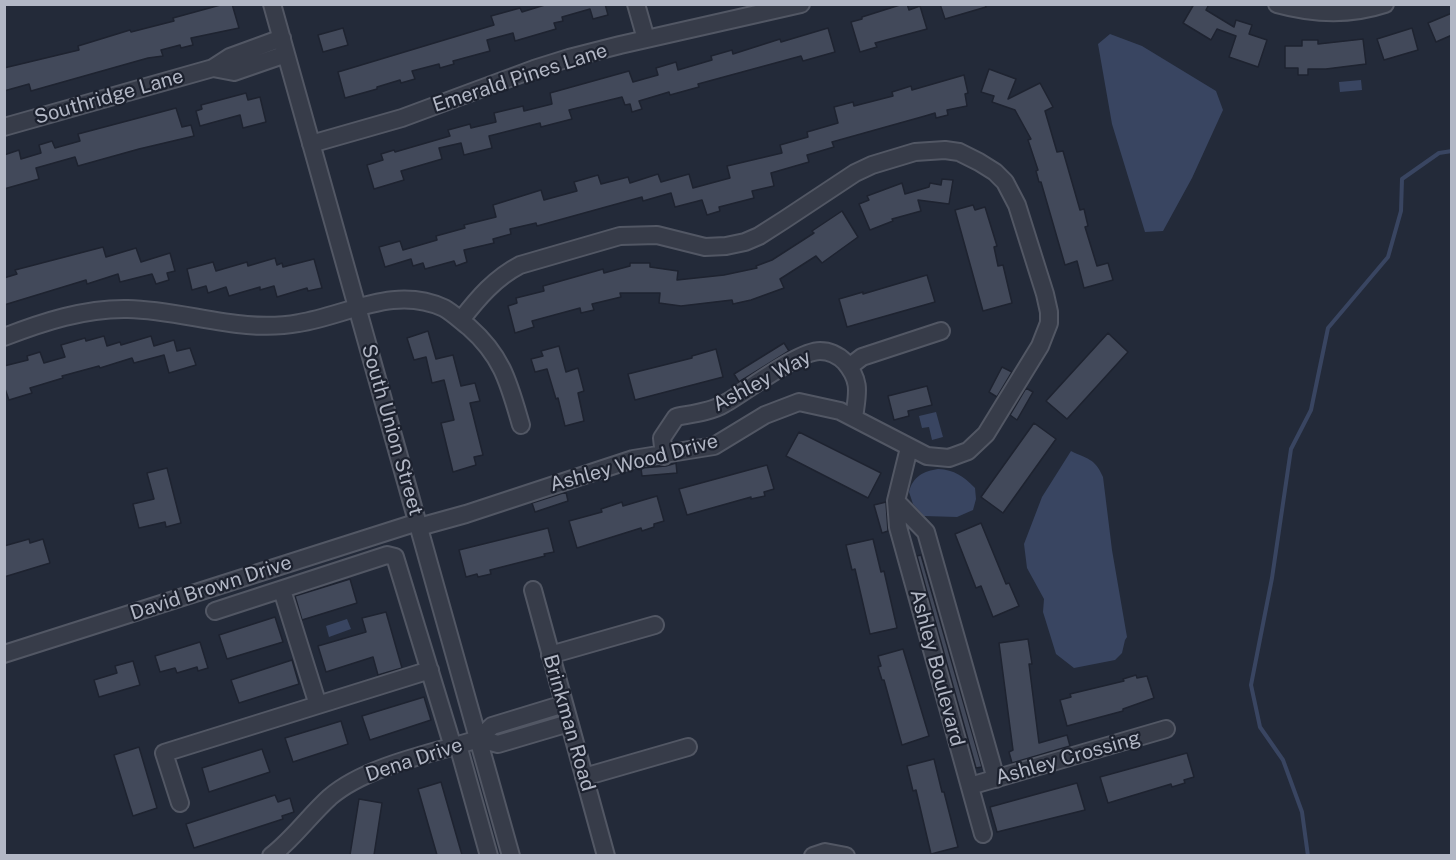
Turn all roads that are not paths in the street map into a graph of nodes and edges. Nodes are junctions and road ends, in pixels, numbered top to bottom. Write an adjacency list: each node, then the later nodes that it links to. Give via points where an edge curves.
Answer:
1 (272, 4): 7 (street, South Union Street)
2 (636, 4): 6 (street)
3 (801, 4): 6 (street, Emerald Pines Lane)
4 (1277, 4): 5 (street, via 1320,13)
5 (1385, 4)
6 (646, 39): 9 (street, Emerald Pines Lane, via 534,69 402,118)
7 (284, 46): 8 (street, Southridge Lane, via 234,72 213,68); 9 (street, South Union Street)
8 (4, 127)
9 (311, 144): 10 (street, South Union Street)
10 (357, 308): 11 (street, via 386,300 417,299 446,309); 13 (street, via 298,324 269,325 111,309 41,323); 20 (street, South Union Street)
11 (461, 320): 16 (street, via 496,356); 17 (street, Ashley Wood Drive, via 494,282 520,265 620,236 657,236 705,247 745,242 872,165 915,152 959,152 995,172 1008,188 1045,294 1049,323 1040,346 986,434 968,451 949,458 927,456)
12 (941, 331): 14 (street, via 862,357)
13 (4, 337)
14 (849, 367): 15 (street, via 858,388); 18 (street, Ashley Way, via 834,353 819,351 797,359 722,406 676,417 662,438)
15 (854, 418): 17 (street, Ashley Wood Drive); 18 (street, Ashley Wood Drive, via 799,402 765,415 714,446)
16 (521, 425)
17 (909, 448): 19 (street, Ashley Boulevard)
18 (664, 456): 20 (street, Ashley Wood Drive, via 633,459 466,514)
19 (896, 501): 36 (street, Ashley Boulevard, via 926,532); 37 (street, Ashley Boulevard, via 898,527)
20 (418, 525): 25 (street, David Brown Drive); 32 (street, South Union Street)
21 (282, 590): 23 (street); 27 (street, via 391,555 397,560); 29 (street)
22 (533, 591): 26 (street, Brinkman Road)
23 (215, 611)
24 (655, 625): 26 (street)
25 (4, 654)
26 (550, 655): 28 (street, Brinkman Road)
27 (430, 670): 29 (street); 33 (street)
28 (564, 704): 30 (street, Brinkman Road); 32 (street, via 492,726)
29 (318, 705): 38 (street, via 164,753)
30 (569, 723): 32 (street, via 498,744); 35 (street, Brinkman Road)
31 (1166, 729): 36 (street, Ashley Crossing)
32 (479, 739): 33 (street, Dena Drive); 42 (street, South Union Street)
33 (455, 746): 40 (street, Dena Drive, via 351,781); 41 (street)
34 (688, 747): 35 (street)
35 (584, 777): 43 (street, Brinkman Road)
36 (996, 779): 37 (street, Ashley Crossing)
37 (970, 786): 39 (street, Ashley Boulevard)
38 (180, 803)
39 (983, 834)
40 (271, 855)
41 (489, 855)
42 (511, 855)
43 (606, 855)
44 (813, 855): 45 (street)
45 (846, 855)

